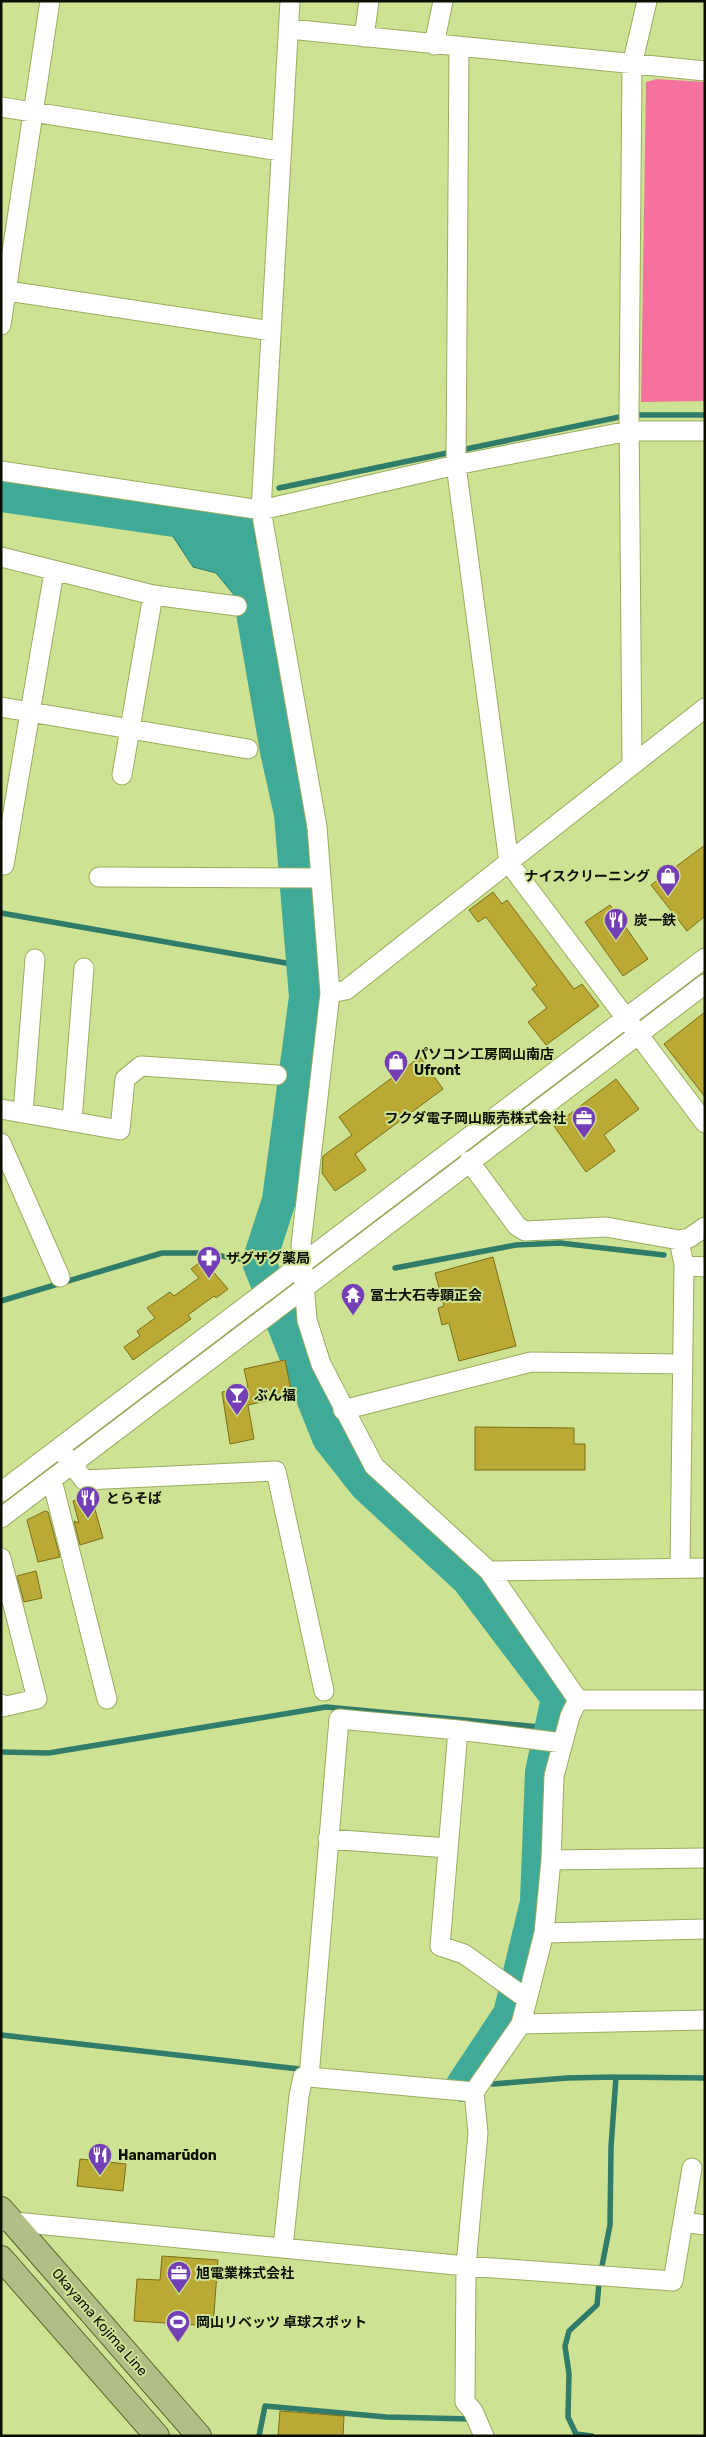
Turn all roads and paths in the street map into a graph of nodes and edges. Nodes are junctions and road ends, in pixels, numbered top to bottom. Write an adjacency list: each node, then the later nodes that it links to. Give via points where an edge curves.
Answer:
1 (50, 1): 13 (street)
2 (369, 1): 7 (street)
3 (443, 1): 8 (street)
4 (647, 1): 10 (street)
5 (285, 2): 6 (street)
6 (289, 29): 7 (street); 14 (street)
7 (364, 38): 8 (street)
8 (434, 45): 9 (street)
9 (459, 48): 10 (street); 20 (street)
10 (632, 65): 11 (street); 18 (street)
11 (705, 71)
12 (1, 108): 13 (street)
13 (32, 112): 14 (street); 15 (street)
14 (280, 151): 17 (street)
15 (4, 291): 16 (street); 17 (street)
16 (1, 325)
17 (270, 331): 22 (street)
18 (629, 421): 19 (street); 20 (street); 32 (street)
19 (705, 431)
20 (456, 457): 22 (street); 34 (street)
21 (1, 471): 22 (street)
22 (261, 510): 37 (street, via 317,827)
23 (1, 556): 24 (street)
24 (54, 572): 25 (street); 29 (street)
25 (153, 595): 26 (street); 30 (street)
26 (237, 606)
27 (1, 707): 29 (street)
28 (705, 708): 32 (street)
29 (30, 712): 30 (street); 35 (street, via 4,865)
30 (130, 729): 31 (street); 33 (street)
31 (248, 749)
32 (632, 765): 34 (street)
33 (122, 775)
34 (509, 863): 42 (street, via 346,990); 43 (street)
35 (1, 865)
36 (99, 877): 37 (street)
37 (315, 878): 42 (street)
38 (705, 958): 43 (street)
39 (35, 959): 47 (street)
40 (84, 968): 48 (street)
41 (705, 984): 44 (street)
42 (330, 993): 54 (street, via 301,1244)
43 (626, 1018): 44 (street); 54 (street)
44 (638, 1035): 49 (street); 51 (street)
45 (277, 1075): 48 (street, via 141,1066 125,1079 120,1130)
46 (1, 1109): 47 (street)
47 (23, 1113): 48 (street)
48 (72, 1121)
49 (705, 1123)
50 (1, 1143): 57 (street)
51 (469, 1161): 53 (street, via 516,1226 525,1231 606,1226); 58 (street)
52 (705, 1227): 53 (street, via 689,1238)
53 (679, 1240): 55 (street)
54 (302, 1263): 58 (street); 61 (street)
55 (684, 1265): 56 (street); 59 (street)
56 (705, 1267)
57 (60, 1277)
58 (305, 1288): 60 (street, via 310,1329 321,1364); 62 (street)
59 (682, 1364): 60 (street, via 531,1362); 67 (street)
60 (343, 1410): 69 (street, via 374,1466)
61 (60, 1448): 62 (street); 64 (street)
62 (72, 1465): 63 (street); 70 (street, via 84,1480 276,1471)
63 (52, 1480): 65 (street); 71 (street)
64 (1, 1492)
65 (1, 1518)
66 (1, 1558): 74 (street, via 37,1699 2,1707)
67 (680, 1568): 68 (street); 69 (street)
68 (705, 1568)
69 (489, 1571): 72 (street)
70 (324, 1691)
71 (106, 1699)
72 (578, 1700): 73 (street); 76 (street)
73 (705, 1700)
74 (1, 1704)
75 (458, 1730): 76 (street); 77 (street, via 339,1719); 78 (street)
76 (554, 1742): 80 (street)
77 (328, 1839): 78 (street); 86 (street)
78 (448, 1848): 83 (street, via 440,1946 464,1954)
79 (705, 1858): 80 (street)
80 (551, 1860): 82 (street)
81 (705, 1929): 82 (street)
82 (544, 1933): 83 (street)
83 (519, 1993): 85 (street)
84 (705, 2020): 85 (street)
85 (521, 2024): 87 (street)
86 (309, 2077): 87 (street); 92 (street, via 304,2077 299,2096)
87 (474, 2092): 94 (street, via 478,2132)
88 (692, 2168): 90 (street)
89 (5, 2218): 92 (street); 96 (main road, Okayama Kojima Line)
90 (683, 2222): 91 (street); 94 (street, via 673,2281)
91 (705, 2225)
92 (283, 2246): 94 (street)
93 (1, 2258): 95 (main road)
94 (466, 2266): 97 (street, via 465,2402 473,2411)
95 (150, 2433)
96 (199, 2436)
97 (484, 2436)

